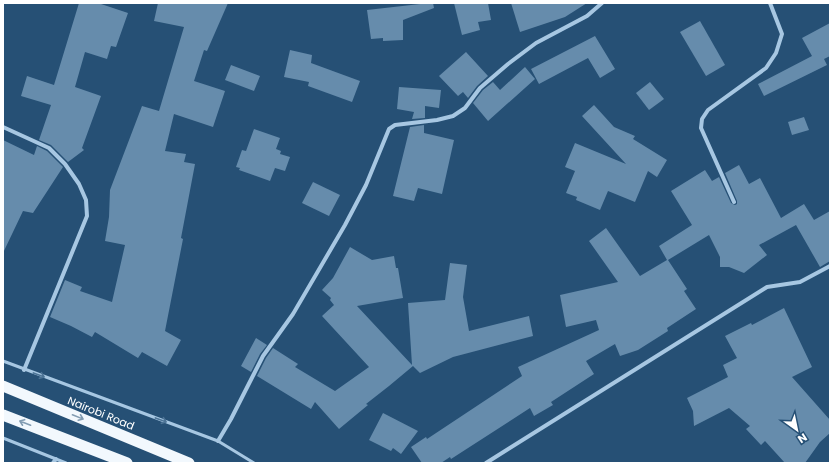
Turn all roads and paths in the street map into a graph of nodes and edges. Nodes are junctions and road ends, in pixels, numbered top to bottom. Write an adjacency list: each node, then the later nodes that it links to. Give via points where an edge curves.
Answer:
1 (602, 3): 11 (street, via 587,16 536,43 508,64 480,88 465,108 453,116 389,129 366,185 345,225 293,314 263,356)
2 (770, 3): 4 (street, via 782,34 776,53 766,68 708,110 702,119 701,128)
3 (3, 127): 7 (street, via 49,148 65,164 86,200 87,216)
4 (734, 202)
5 (830, 266): 18 (street, via 800,282 767,287)
6 (3, 361): 7 (lane)
7 (24, 370): 11 (lane, one-way to 11)
8 (3, 386): 16 (highway, Nairobi Road, one-way to 16)
9 (3, 415): 15 (highway, one-way to 9)
10 (3, 438): 12 (lane)
11 (218, 441): 17 (lane)
12 (56, 459): 13 (street); 14 (lane)
13 (53, 463)
14 (66, 463)
15 (127, 463)
16 (190, 463)
17 (254, 463)
18 (486, 463)

